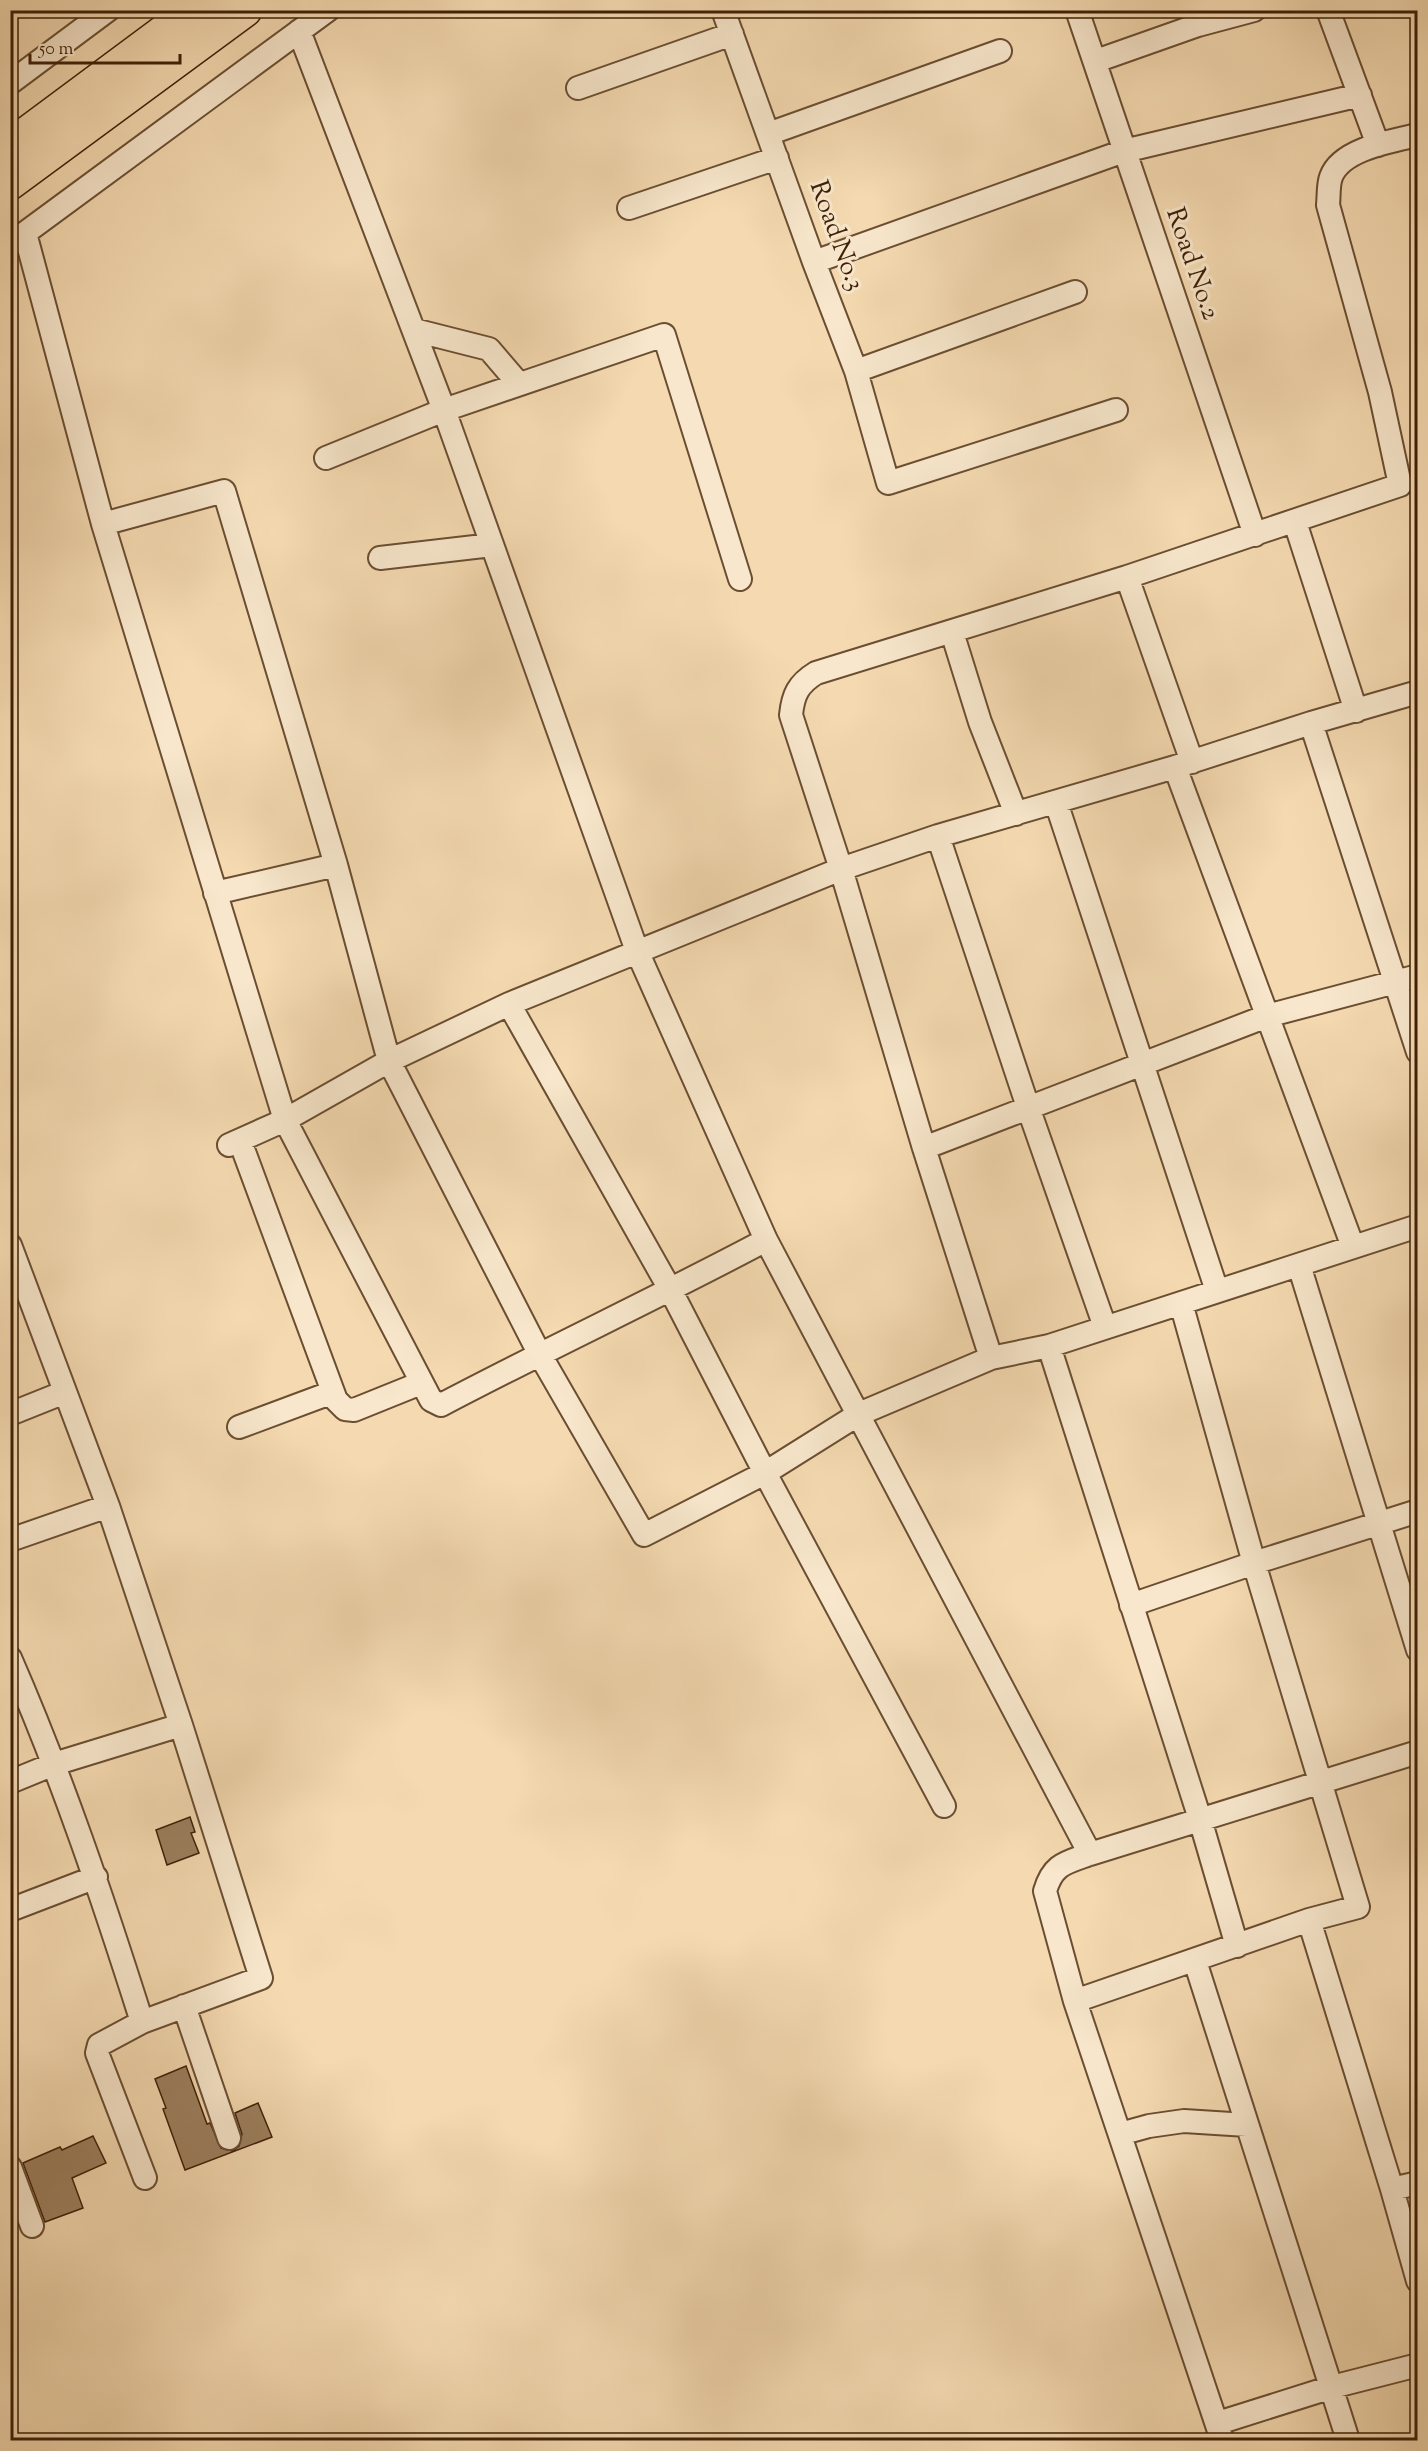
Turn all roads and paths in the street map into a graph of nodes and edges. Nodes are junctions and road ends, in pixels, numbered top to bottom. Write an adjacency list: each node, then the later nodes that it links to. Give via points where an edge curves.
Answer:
1 (108, 10): 13 (street)
2 (194, 10): 19 (highway)
3 (245, 10): 22 (highway)
4 (328, 10): 9 (street)
5 (723, 10): 10 (street, Road No.3)
6 (1077, 10): 12 (street, Road No.2)
7 (1254, 10): 12 (street)
8 (1328, 10): 15 (street)
9 (299, 31): 24 (street); 27 (street)
10 (732, 34): 14 (street); 16 (street, Road No.3)
11 (1000, 51): 16 (street)
12 (1096, 61): 20 (street, Road No.2)
13 (10, 83)
14 (578, 88)
15 (1360, 95): 18 (street); 20 (street)
16 (768, 134): 21 (street, Road No.3)
17 (1418, 135): 18 (street)
18 (1378, 145): 33 (street, via 1348,156 1331,176 1328,205 1380,392 1400,485)
19 (10, 146)
20 (1124, 151): 25 (street); 35 (street, Road No.2)
21 (777, 158): 23 (street); 25 (street, Road No.3)
22 (10, 183)
23 (629, 208)
24 (18, 238): 34 (street)
25 (814, 262): 28 (street, Road No.3)
26 (1075, 292): 28 (street)
27 (414, 330): 29 (street, via 489,349); 30 (street)
28 (856, 371): 31 (street, Road No.3, via 888,483)
29 (519, 384): 30 (street); 39 (street, via 664,335)
30 (444, 410): 32 (street); 36 (street)
31 (1116, 410)
32 (326, 458)
33 (1295, 522): 35 (street); 42 (street)
34 (103, 524): 48 (street, via 224,491); 50 (street)
35 (1255, 535): 38 (street)
36 (492, 545): 37 (street); 51 (street)
37 (380, 558)
38 (1127, 578): 40 (street); 44 (street)
39 (740, 579)
40 (952, 632): 46 (street, via 980,722); 49 (street, via 816,673 805,680 792,698 791,715)
41 (1418, 692): 42 (street)
42 (1356, 711): 43 (street)
43 (1311, 723): 44 (street); 53 (street)
44 (1183, 765): 45 (street); 55 (street)
45 (1056, 802): 46 (street); 58 (street)
46 (1016, 814): 47 (street)
47 (938, 836): 49 (street); 59 (street)
48 (336, 865): 50 (street); 57 (street)
49 (841, 869): 51 (street); 61 (street)
50 (215, 893): 60 (street)
51 (637, 951): 54 (street); 63 (street)
52 (1418, 976): 53 (street)
53 (1394, 982): 55 (street); 56 (street)
54 (509, 1004): 57 (street); 68 (street)
55 (1267, 1016): 58 (street); 65 (street)
56 (1418, 1052)
57 (389, 1061): 60 (street); 73 (street)
58 (1142, 1064): 59 (street); 69 (street)
59 (1028, 1107): 61 (street); 71 (street)
60 (285, 1120): 75 (street); 77 (street, via 234,1143)
61 (924, 1148): 74 (street)
62 (1418, 1226): 65 (street)
63 (766, 1240): 68 (street); 79 (street)
64 (10, 1245): 67 (street)
65 (1353, 1247): 66 (street)
66 (1299, 1264): 69 (street); 84 (street)
67 (15, 1269): 76 (street)
68 (671, 1291): 73 (street); 81 (street)
69 (1217, 1291): 70 (street)
70 (1181, 1303): 71 (street); 86 (street)
71 (1105, 1327): 72 (street)
72 (1049, 1346): 74 (street); 87 (street)
73 (539, 1353): 75 (street, via 441,1405 431,1400); 81 (street, via 644,1535)
74 (991, 1358): 79 (street)
75 (421, 1383): 77 (street, via 354,1410 345,1409)
76 (65, 1392): 78 (street); 82 (street)
77 (333, 1392): 80 (street)
78 (10, 1414)
79 (859, 1414): 81 (street); 97 (street)
80 (239, 1427)
81 (765, 1473): 95 (street)
82 (108, 1506): 85 (street); 90 (street)
83 (1418, 1511): 84 (street)
84 (1378, 1522): 86 (street); 88 (street)
85 (10, 1540)
86 (1254, 1563): 87 (street); 93 (street)
87 (1131, 1605): 96 (street)
88 (1418, 1650)
89 (10, 1658): 92 (street)
90 (181, 1725): 92 (street); 104 (street, via 261,1978)
91 (1418, 1752): 93 (street)
92 (54, 1764): 94 (street); 98 (street)
93 (1322, 1781): 96 (street); 100 (street, via 1358,1907)
94 (10, 1782)
95 (944, 1806)
96 (1200, 1819): 97 (street); 101 (street)
97 (1090, 1854): 103 (street, via 1065,1863 1050,1875 1045,1891)
98 (96, 1877): 99 (street); 105 (street)
99 (10, 1910)
100 (1309, 1920): 101 (street); 112 (street)
101 (1237, 1946): 102 (street)
102 (1195, 1961): 103 (street); 106 (street)
103 (1075, 2001): 107 (street)
104 (184, 2006): 105 (street); 108 (street)
105 (142, 2022): 110 (street, via 99,2045 97,2053)
106 (1248, 2125): 107 (street, via 1184,2121); 116 (street)
107 (1120, 2134): 117 (street)
108 (230, 2138)
109 (10, 2167): 113 (street)
110 (145, 2178)
111 (1418, 2183): 112 (street)
112 (1392, 2189): 114 (street)
113 (32, 2226)
114 (1418, 2281)
115 (1418, 2365): 116 (street)
116 (1332, 2387): 117 (street); 118 (street)
117 (1220, 2432)
118 (1348, 2440)

